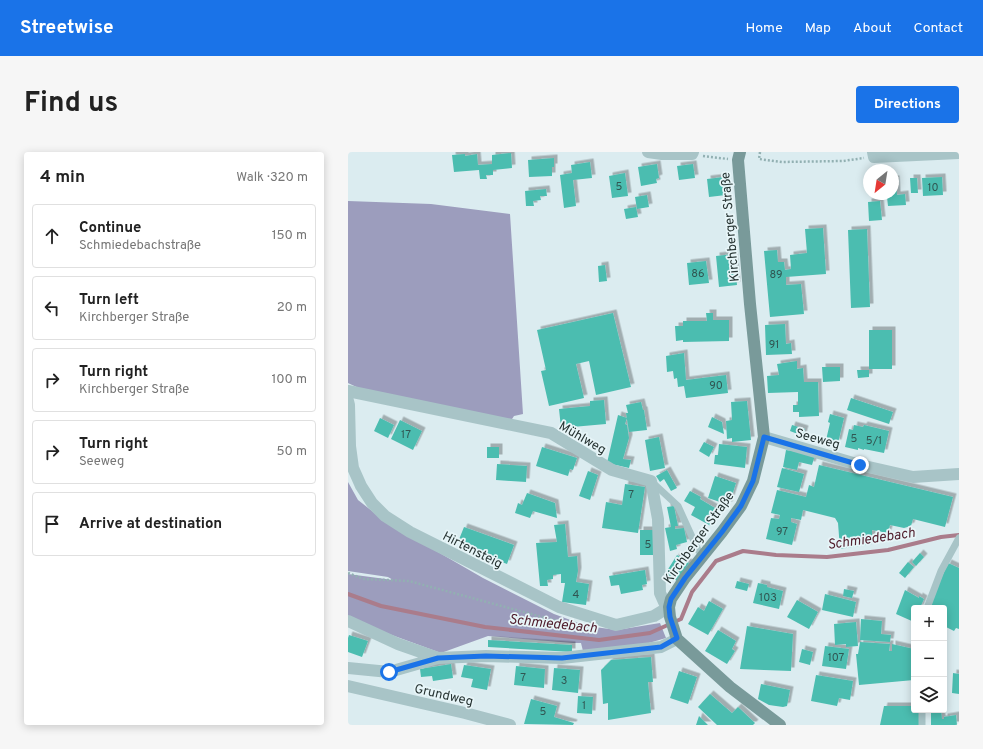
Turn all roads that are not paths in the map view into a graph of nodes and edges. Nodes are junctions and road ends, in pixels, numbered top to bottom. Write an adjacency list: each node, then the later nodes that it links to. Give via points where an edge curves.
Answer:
1 (648, 152): 2 (street)
2 (693, 153)
3 (959, 153): 4 (street)
4 (874, 155)
5 (739, 156): 8 (main road, Kirchberger Straße, via 750,304)
6 (348, 391): 10 (street, Mühlweg, via 550,433 612,470)
7 (348, 401): 14 (street, Hirtensteig, via 353,468 372,503 385,516 559,608 616,625)
8 (764, 437): 9 (street, Seeweg, via 860,465 914,477); 12 (main road, Kirchberger Straße, via 753,481 741,506)
9 (959, 474)
10 (651, 481): 12 (lane, via 678,506); 14 (street, via 658,519 660,593)
11 (959, 539): 13 (lane, via 941,571)
12 (703, 556): 14 (main road, Kirchberger Straße, via 671,599)
13 (928, 605)
14 (669, 612): 16 (main road)
15 (348, 621): 17 (street, via 398,644)
16 (676, 635): 17 (street, via 661,647 562,658); 22 (main road, via 730,687)
17 (438, 658): 18 (street, via 389,672)
18 (348, 668)
19 (348, 686): 21 (street, Grundweg)
20 (922, 713): 23 (lane)
21 (510, 725)
22 (778, 725)
23 (922, 725)

